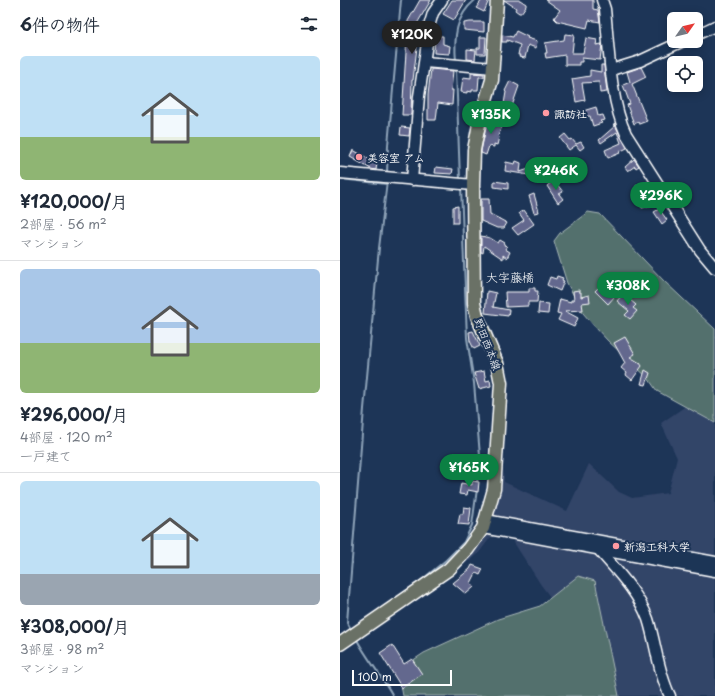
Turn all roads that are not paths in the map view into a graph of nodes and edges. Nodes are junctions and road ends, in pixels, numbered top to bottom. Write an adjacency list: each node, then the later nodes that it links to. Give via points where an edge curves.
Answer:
1 (442, 0): 7 (street, via 431,19)
2 (497, 0): 8 (main road, 野田西本線)
3 (602, 0): 9 (street)
4 (715, 26): 5 (street)
5 (703, 32)
6 (668, 48): 9 (street, via 640,61)
7 (425, 62): 8 (street); 11 (street, via 419,96)
8 (493, 68): 12 (main road, 野田西本線)
9 (611, 70): 13 (street, via 619,119 626,134 700,250)
10 (340, 173): 11 (street)
11 (412, 180): 12 (street)
12 (465, 185): 14 (main road, 野田西本線, via 474,303 497,363 501,383 494,489)
13 (715, 268)
14 (487, 524): 15 (street); 16 (street); 18 (main road, 野田西本線, via 449,569)
15 (598, 549): 17 (street); 19 (street, via 630,586 647,618)
16 (715, 562)
17 (715, 571)
18 (340, 644)
19 (670, 696)

